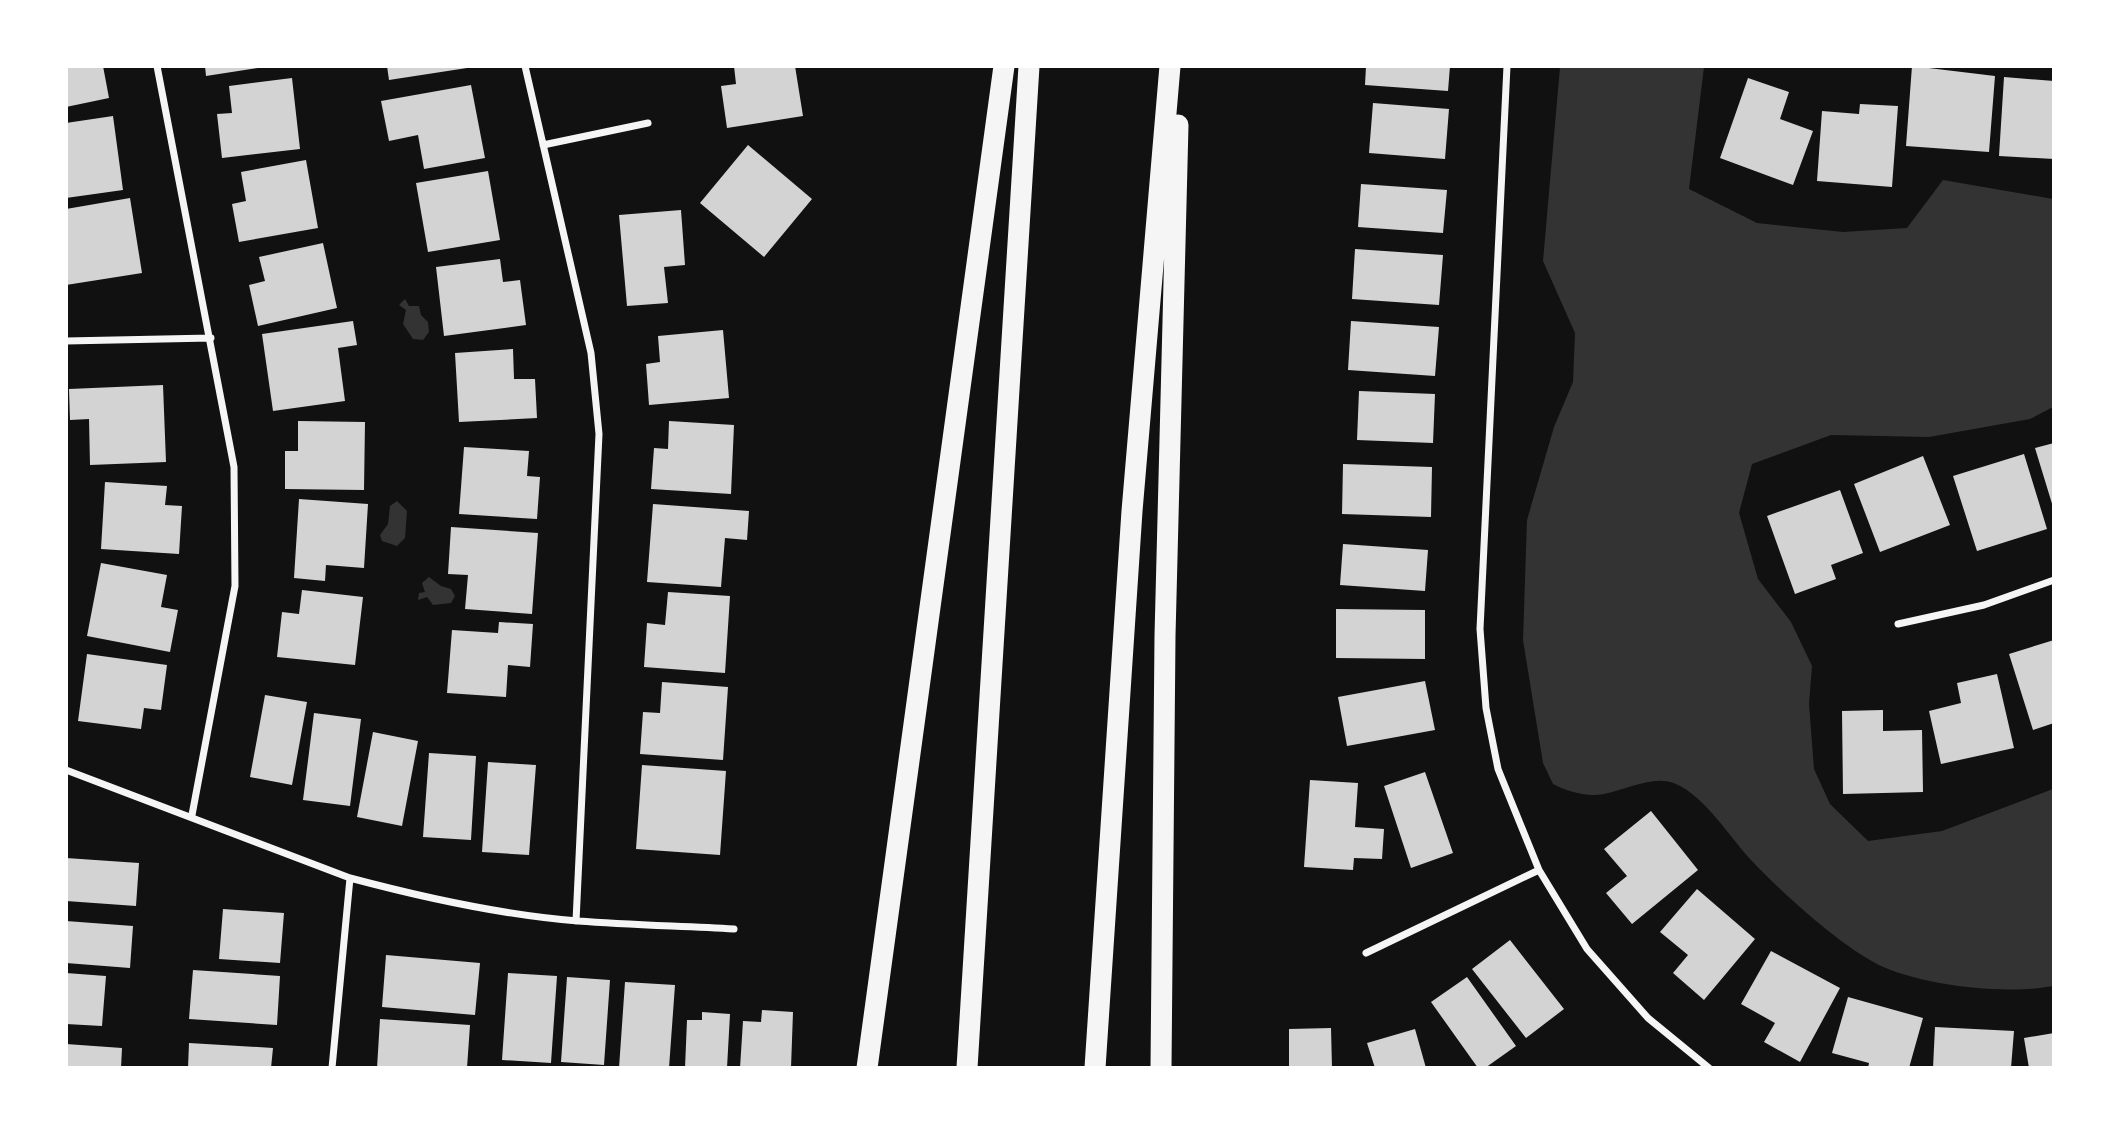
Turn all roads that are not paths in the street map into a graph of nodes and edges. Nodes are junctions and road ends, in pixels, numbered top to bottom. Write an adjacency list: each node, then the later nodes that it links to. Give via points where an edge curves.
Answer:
1 (157, 66): 10 (street)
2 (524, 66): 9 (street)
3 (1004, 66): 22 (highway)
4 (1029, 66): 23 (highway)
5 (1170, 66): 24 (highway, via 1132,511)
6 (1179, 66): 25 (highway, via 1165,636)
7 (1507, 66): 16 (street, via 1480,629 1486,708 1498,768)
8 (648, 123): 9 (street)
9 (543, 145): 18 (street, via 591,353 599,434)
10 (211, 338): 11 (street); 15 (street, via 234,467 235,586)
11 (66, 341)
12 (2053, 580): 13 (street, via 1984,605)
13 (1898, 624)
14 (66, 770): 15 (street)
15 (192, 815): 17 (street)
16 (1539, 870): 20 (street); 26 (street, via 1587,949 1648,1018)
17 (350, 878): 18 (street, via 455,904); 21 (street)
18 (576, 921): 19 (street)
19 (734, 929)
20 (1366, 953)
21 (332, 1068)
22 (867, 1068)
23 (967, 1068)
24 (1095, 1068)
25 (1161, 1068)
26 (1709, 1068)

